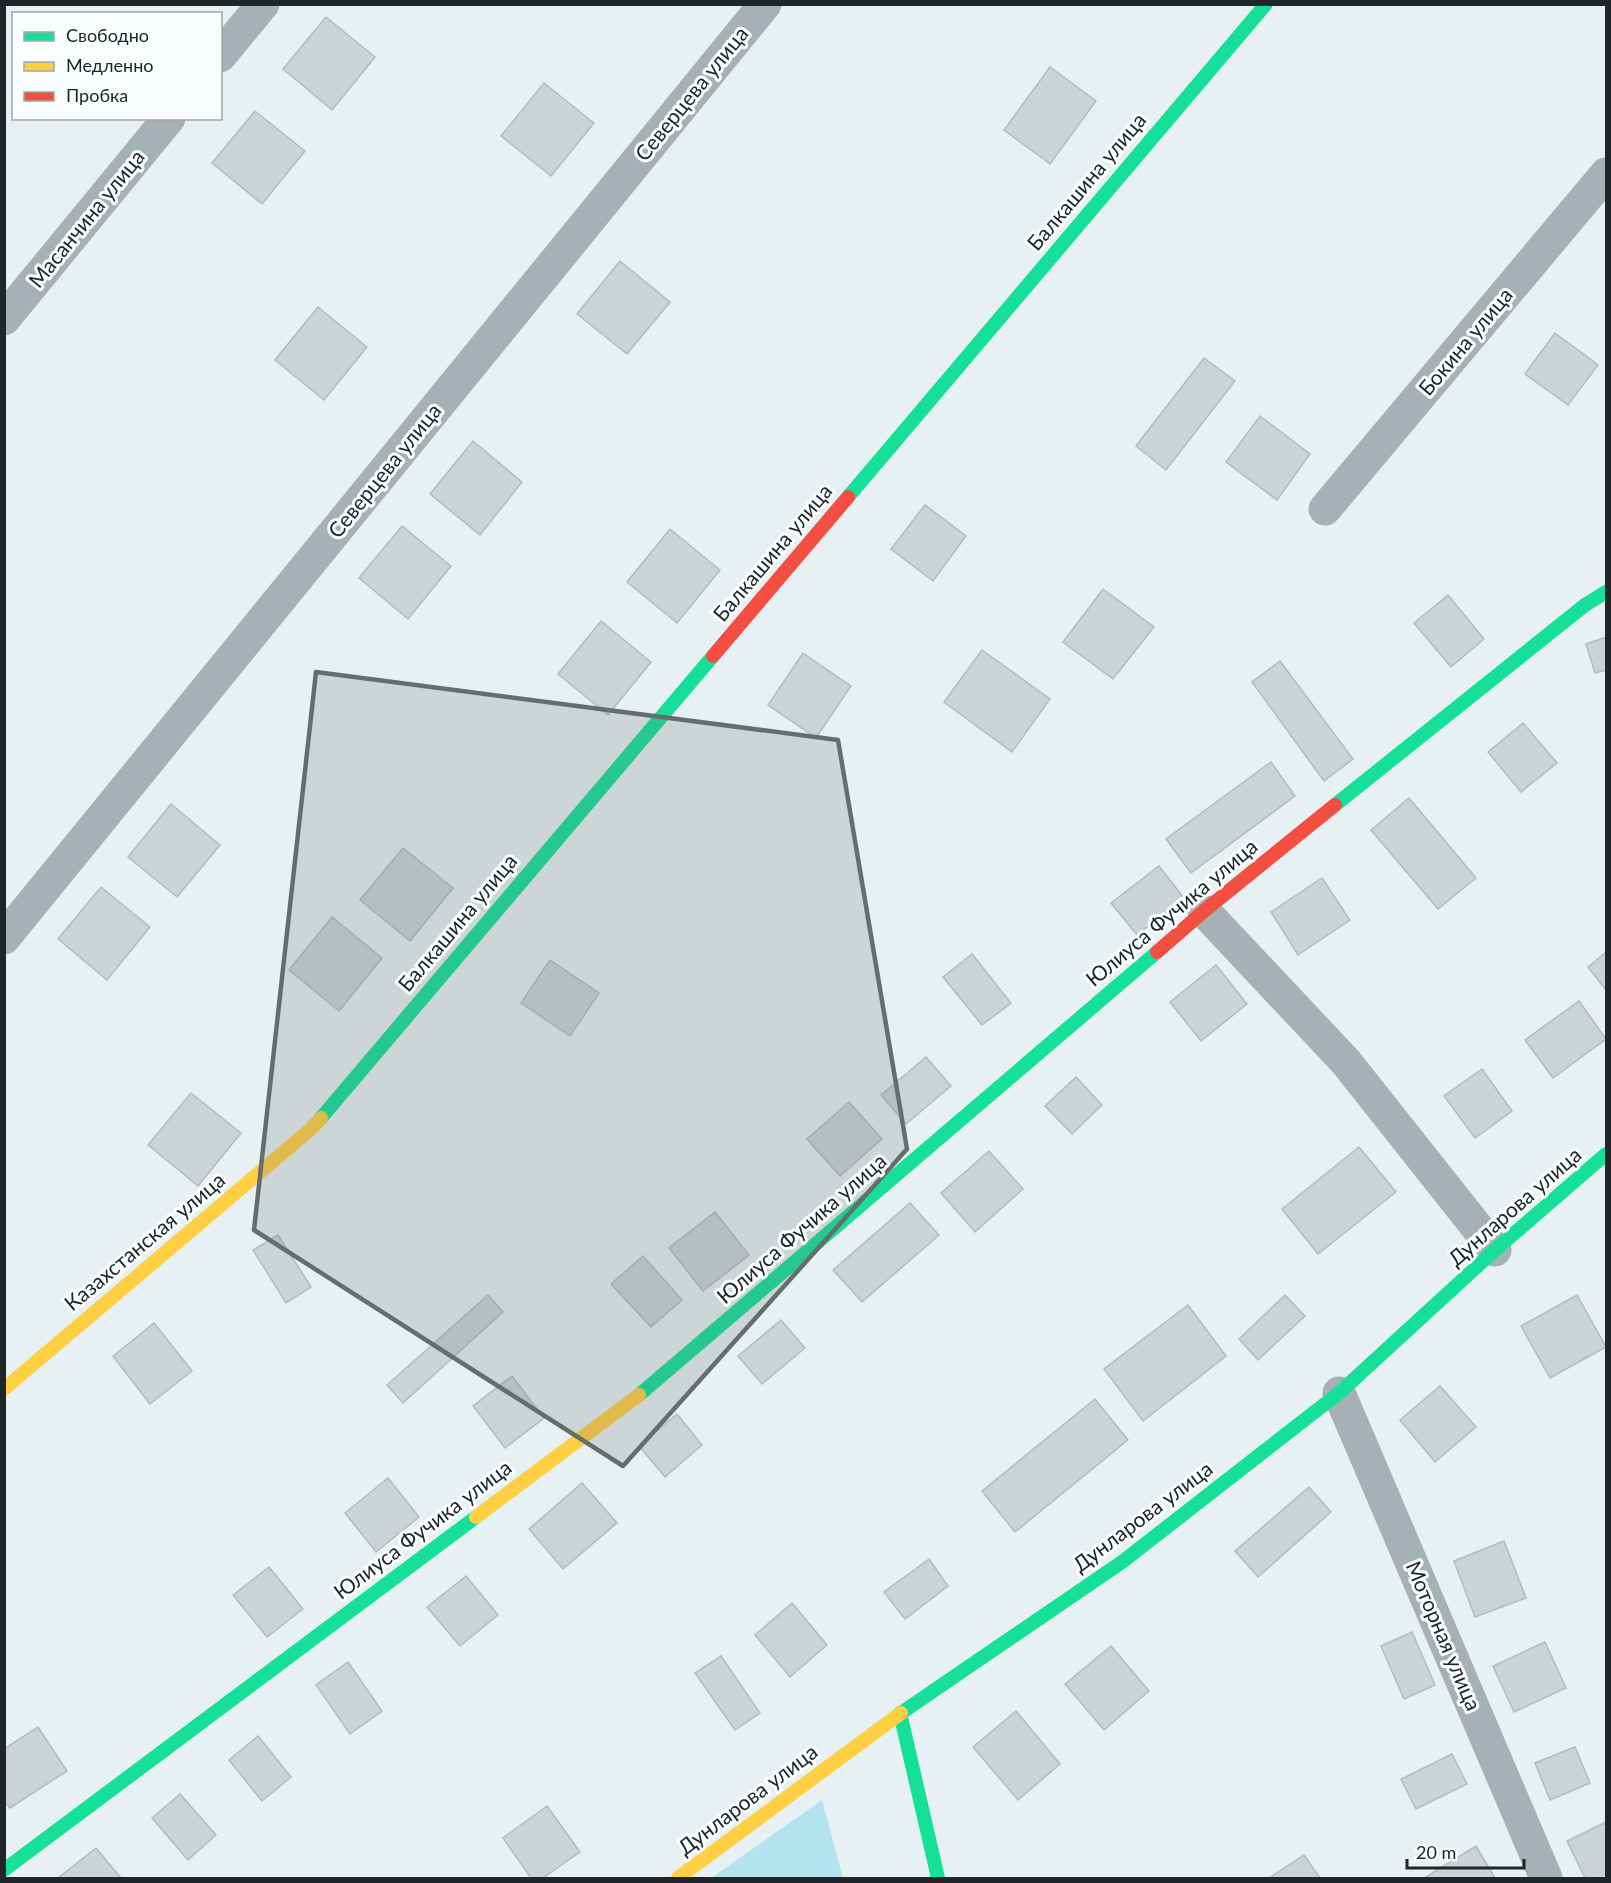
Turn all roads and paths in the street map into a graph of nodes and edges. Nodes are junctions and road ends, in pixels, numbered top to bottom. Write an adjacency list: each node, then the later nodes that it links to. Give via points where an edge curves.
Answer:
1 (263, 4): 4 (street)
2 (765, 4): 11 (street, Северцева улица)
3 (1266, 4): 12 (street, Балкашина улица)
4 (222, 54)
5 (167, 120): 7 (street, Масанчина улица)
6 (1606, 174): 8 (street, Бокина улица)
7 (4, 319)
8 (1325, 509)
9 (1606, 592): 10 (street, Юлиуса Фучика улица)
10 (1204, 910): 14 (street, via 1346,1062); 18 (street, Юлиуса Фучика улица, via 656,1382)
11 (4, 938)
12 (312, 1128): 15 (street, Казахстанская улица)
13 (1606, 1154): 14 (street, Дунларова улица)
14 (1495, 1250): 16 (street, Дунларова улица)
15 (4, 1389)
16 (1339, 1393): 17 (street, Дунларова улица, via 1122,1562); 21 (street, Моторная улица)
17 (900, 1713): 19 (street, Дунларова улица); 20 (street)
18 (4, 1870)
19 (678, 1878)
20 (938, 1878)
21 (1546, 1878)

